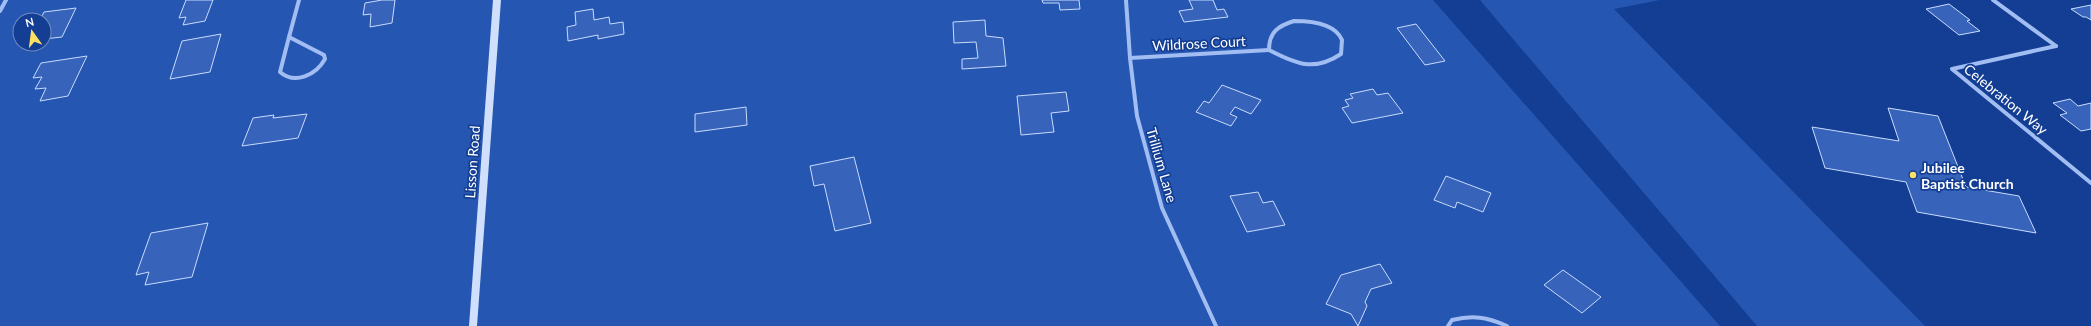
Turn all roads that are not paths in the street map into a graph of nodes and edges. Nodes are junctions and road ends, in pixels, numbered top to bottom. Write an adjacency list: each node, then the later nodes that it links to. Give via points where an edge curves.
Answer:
1 (6, 0): 6 (street)
2 (299, 0): 7 (street)
3 (497, 0): 11 (street, Lisson Road)
4 (1126, 0): 9 (street, Trillium Lane)
5 (1992, 0): 10 (street, Celebration Way, via 2056,46 1952,69)
6 (0, 11)
7 (289, 37): 7 (street, via 279,68 282,76 300,78 320,68 325,59 324,55)
8 (1269, 50): 8 (street, via 1270,36 1278,27 1293,22 1313,22 1330,28 1340,37 1343,45 1341,54 1330,63 1314,66 1295,64); 9 (street, Wildrose Court)
9 (1130, 58): 12 (street, Trillium Lane, via 1136,116 1162,208)
10 (2091, 183)
11 (473, 326)
12 (1216, 326)
13 (1448, 326): 14 (street, via 1452,320 1474,315 1492,318)
14 (1507, 326)

